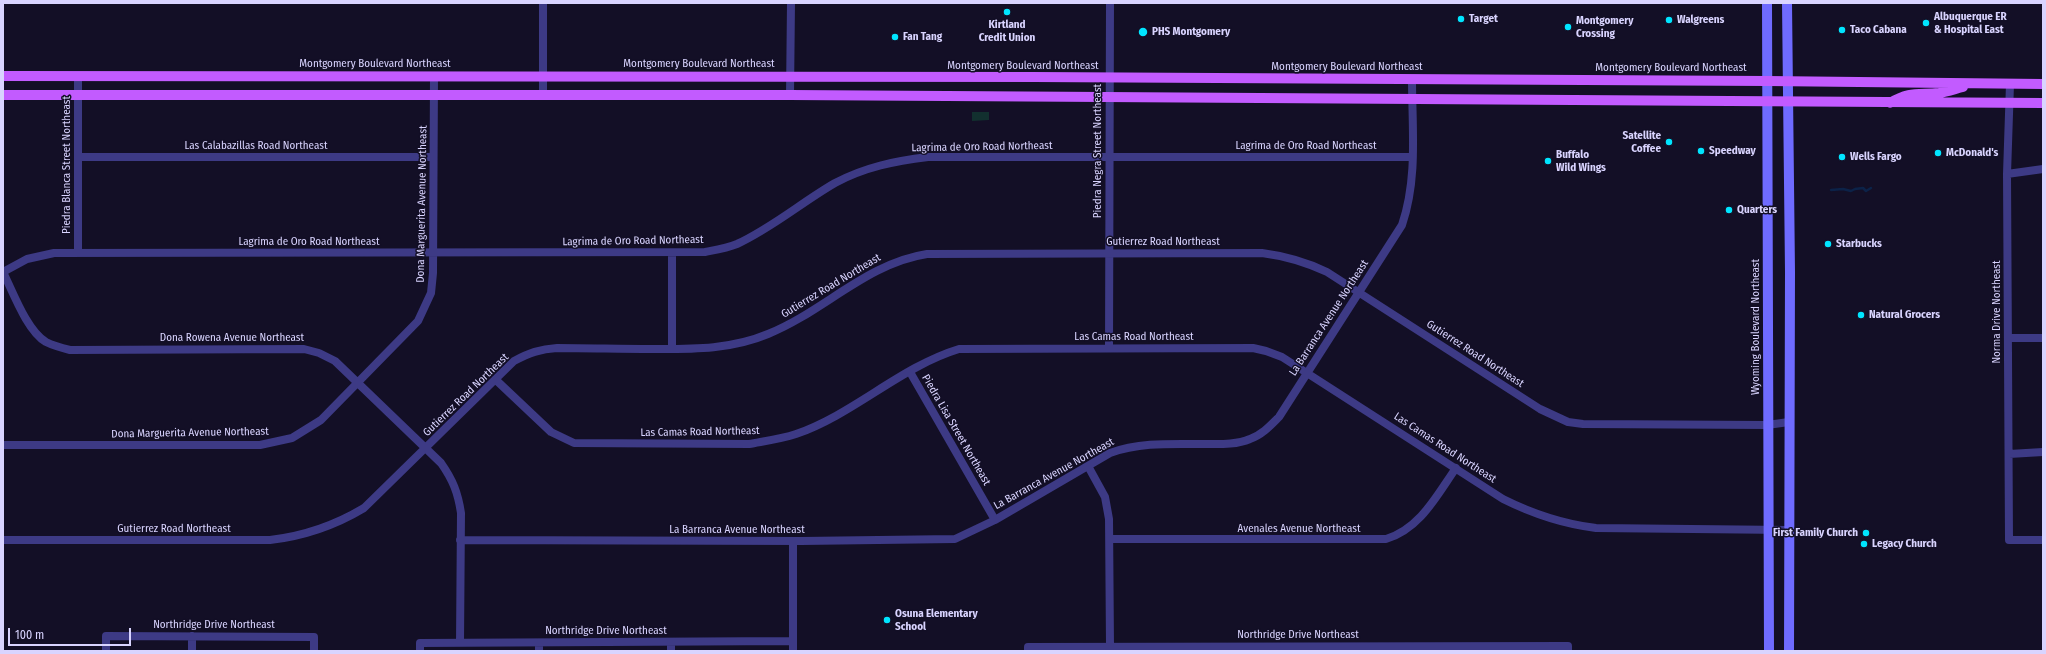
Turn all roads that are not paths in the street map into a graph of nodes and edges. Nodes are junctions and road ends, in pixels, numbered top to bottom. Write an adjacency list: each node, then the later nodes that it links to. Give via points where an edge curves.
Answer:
1 (543, 3): 8 (street)
2 (791, 3): 9 (street)
3 (1110, 3): 11 (street, Piedra Negra Street Northeast)
4 (1768, 3): 13 (main road, Wyoming Boulevard Northeast)
5 (1787, 3): 14 (main road)
6 (3, 76): 10 (main road, Montgomery Boulevard Northeast)
7 (434, 76): 8 (main road, Montgomery Boulevard Northeast); 10 (main road, Montgomery Boulevard Northeast); 22 (street, Dona Marguerita Avenue Northeast)
8 (544, 76): 9 (main road, Montgomery Boulevard Northeast); 20 (street)
9 (790, 76): 11 (main road, Montgomery Boulevard Northeast); 21 (street)
10 (78, 77): 19 (street, Piedra Blanca Street Northeast)
11 (1110, 78): 12 (main road, Montgomery Boulevard Northeast); 23 (street, Piedra Negra Street Northeast)
12 (1412, 80): 13 (main road, Montgomery Boulevard Northeast); 24 (street, La Barranca Avenue Northeast)
13 (1767, 81): 14 (main road, Montgomery Boulevard Northeast); 25 (main road, Wyoming Boulevard Northeast)
14 (1788, 81): 15 (main road, Montgomery Boulevard Northeast); 26 (main road)
15 (1979, 83): 16 (main road, Montgomery Boulevard Northeast); 27 (main road, via 1939,93 1912,93)
16 (2010, 84): 17 (main road, Montgomery Boulevard Northeast); 28 (street, Norma Drive Northeast)
17 (2043, 84)
18 (3, 95): 19 (main road)
19 (79, 95): 22 (main road); 30 (street, Piedra Blanca Street Northeast)
20 (543, 95): 21 (main road); 22 (main road)
21 (790, 95): 23 (main road)
22 (434, 96): 33 (street, Dona Marguerita Avenue Northeast)
23 (1110, 97): 24 (main road); 31 (street, Piedra Negra Street Northeast)
24 (1412, 99): 25 (main road); 32 (street, La Barranca Avenue Northeast)
25 (1768, 102): 26 (main road); 51 (main road, Wyoming Boulevard Northeast)
26 (1789, 103): 27 (main road); 50 (main road)
27 (1890, 103): 28 (main road)
28 (2008, 103): 29 (main road); 35 (street, Norma Drive Northeast)
29 (2043, 103)
30 (79, 157): 33 (street, Las Calabazillas Road Northeast); 36 (street, Piedra Blanca Street Northeast)
31 (1110, 157): 32 (street, Lagrima de Oro Road Northeast); 38 (street, Lagrima de Oro Road Northeast, via 928,158 887,163 835,183 736,244 705,252); 39 (street, Piedra Negra Street Northeast)
32 (1412, 157): 41 (street, La Barranca Avenue Northeast, via 1412,185 1402,225)
33 (433, 158): 37 (street, Dona Marguerita Avenue Northeast)
34 (2043, 169): 35 (street)
35 (2007, 174): 42 (street, Norma Drive Northeast)
36 (78, 253): 37 (street, Lagrima de Oro Road Northeast); 40 (street, Lagrima de Oro Road Northeast, via 40,255)
37 (433, 253): 38 (street, Lagrima de Oro Road Northeast); 49 (street, Dona Marguerita Avenue Northeast, via 432,293 426,309 410,330)
38 (672, 253): 45 (street)
39 (1109, 253): 41 (street, Gutierrez Road Northeast, via 1276,255 1310,264); 44 (street, Piedra Negra Street Northeast); 45 (street, Gutierrez Road Northeast, via 942,253 912,256 884,267 799,320 767,335 714,348)
40 (3, 272): 49 (street, Dona Rowena Avenue Northeast, via 36,333 58,347 70,350 304,349 328,356)
41 (1360, 292): 47 (street, La Barranca Avenue Northeast); 51 (street, Gutierrez Road Northeast, via 1540,409 1568,422 1602,426)
42 (2008, 338): 43 (street); 55 (street, Norma Drive Northeast)
43 (2043, 338)
44 (1109, 347): 46 (street, Las Camas Road Northeast, via 959,349 944,353); 47 (street, Las Camas Road Northeast, via 1253,348 1282,357)
45 (672, 349): 48 (street, Gutierrez Road Northeast, via 542,349 514,361)
46 (910, 372): 48 (street, Las Camas Road Northeast, via 796,434 773,440 729,444 574,443 551,432); 58 (street, Piedra Lisa Street Northeast)
47 (1307, 372): 56 (street, La Barranca Avenue Northeast, via 1279,417 1268,428 1250,439 1227,444 1140,444 1110,453); 57 (street, Las Camas Road Northeast)
48 (496, 380): 53 (street, Gutierrez Road Northeast)
49 (358, 382): 52 (street, Dona Marguerita Avenue Northeast, via 312,427 292,438 274,443); 53 (street, Dona Rowena Avenue Northeast)
50 (1789, 422): 51 (street, Gutierrez Road Northeast); 60 (main road)
51 (1768, 425): 59 (main road, Wyoming Boulevard Northeast)
52 (3, 445)
53 (426, 449): 62 (street, Gutierrez Road Northeast, via 364,508 342,521 294,537 270,540); 63 (street, Dona Rowena Avenue Northeast, via 450,476 458,492)
54 (2043, 452): 55 (street)
55 (2009, 454): 64 (street, Norma Drive Northeast, via 2009,540)
56 (1088, 466): 58 (street, La Barranca Avenue Northeast); 61 (street, via 1106,503)
57 (1456, 468): 59 (street, Las Camas Road Northeast, via 1519,506 1573,525 1618,530); 61 (street, Avenales Avenue Northeast, via 1413,525 1386,539)
58 (995, 520): 65 (street, La Barranca Avenue Northeast, via 955,539)
59 (1769, 530): 60 (street, Las Camas Road Northeast); 82 (main road, Wyoming Boulevard Northeast)
60 (1788, 530): 83 (main road)
61 (1110, 539): 70 (street)
62 (3, 540)
63 (460, 540): 65 (street, La Barranca Avenue Northeast); 69 (street, Dona Rowena Avenue Northeast)
64 (2043, 540)
65 (793, 541): 67 (street)
66 (192, 636): 77 (street, Northridge Drive Northeast, via 106,636); 78 (street); 79 (street, Northridge Drive Northeast, via 314,637)
67 (793, 641): 68 (street, Northridge Drive Northeast); 81 (street)
68 (671, 642): 72 (street, Northridge Drive Northeast); 80 (street)
69 (460, 643): 71 (street, Northridge Drive Northeast); 72 (street, Northridge Drive Northeast)
70 (1110, 646): 74 (street, Northridge Drive Northeast); 75 (street, Northridge Drive Northeast)
71 (420, 647)
72 (539, 647)
73 (1568, 648): 76 (street, Northridge Drive Northeast)
74 (1028, 649)
75 (1139, 649): 76 (street, Northridge Drive Northeast)
76 (1248, 649)
77 (106, 651)
78 (192, 651)
79 (314, 651)
80 (671, 651)
81 (793, 651)
82 (1769, 651)
83 (1789, 651)

